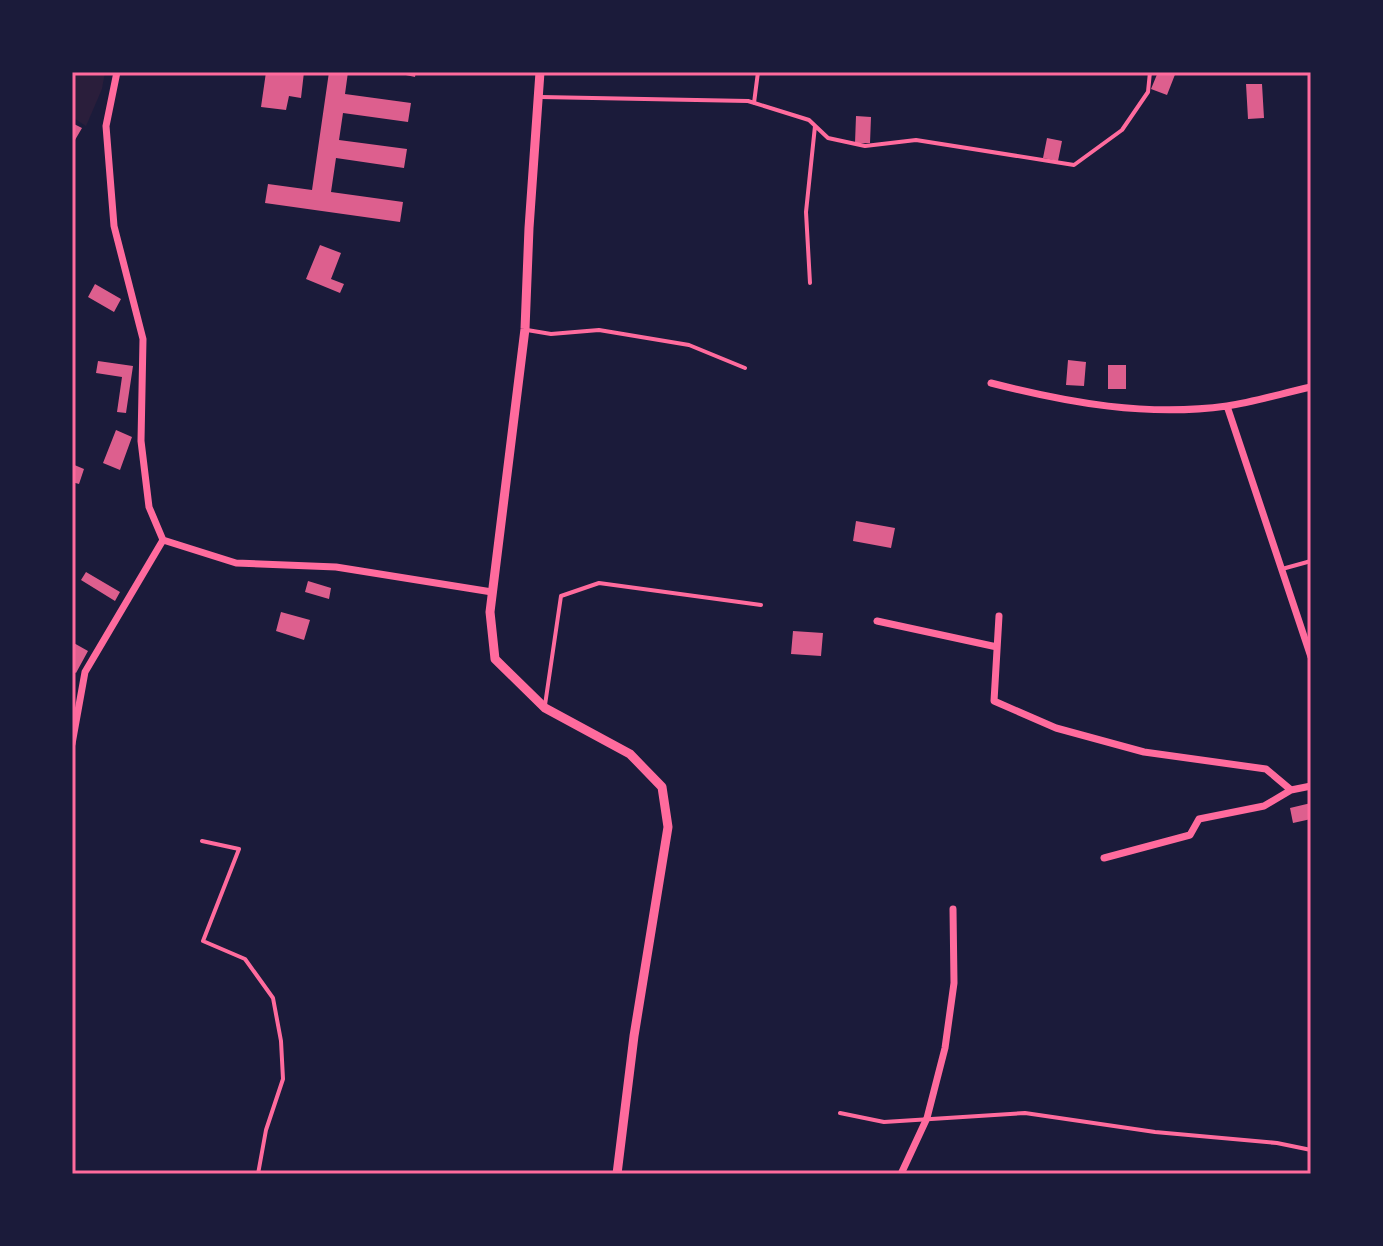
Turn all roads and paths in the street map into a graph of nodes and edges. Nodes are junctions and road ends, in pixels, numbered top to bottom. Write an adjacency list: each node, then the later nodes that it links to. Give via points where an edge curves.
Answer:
1 (117, 72): 14 (street, via 106,126 114,226 143,339 141,441 149,507)
2 (540, 72): 5 (street)
3 (758, 72): 6 (lane)
4 (1150, 72): 7 (lane, via 1148,92 1122,130 1074,165 916,140 865,146 828,138)
5 (538, 96): 6 (lane); 9 (street)
6 (754, 103): 7 (lane)
7 (815, 126): 8 (lane, via 806,212)
8 (810, 283)
9 (525, 329): 10 (lane, via 551,334 599,330 689,345); 17 (street)
10 (745, 368)
11 (991, 383): 13 (street, via 1115,409)
12 (1311, 387): 13 (street)
13 (1227, 406): 16 (street)
14 (163, 540): 17 (street, via 236,563 336,567); 24 (street, via 85,672)
15 (1311, 561): 16 (lane)
16 (1282, 569): 22 (street)
17 (492, 592): 23 (street, via 495,659)
18 (761, 605): 23 (lane, via 599,583 561,596)
19 (999, 616): 21 (street)
20 (877, 621): 21 (street)
21 (997, 647): 26 (street, via 994,701 1056,728 1144,752 1266,769)
22 (1311, 657)
23 (545, 708): 34 (street, via 630,754 662,787 668,827)
24 (72, 744)
25 (1311, 786): 26 (street)
26 (1291, 790): 28 (street, via 1264,806 1199,819 1190,835)
27 (202, 841): 33 (lane, via 239,849 203,941 245,959 273,998 281,1041 283,1079)
28 (1104, 858)
29 (953, 909): 31 (street, via 954,983)
30 (840, 1113): 31 (lane, via 884,1122)
31 (927, 1118): 32 (lane, via 1025,1113); 35 (street)
32 (1311, 1150)
33 (258, 1174)
34 (617, 1174)
35 (901, 1174)

